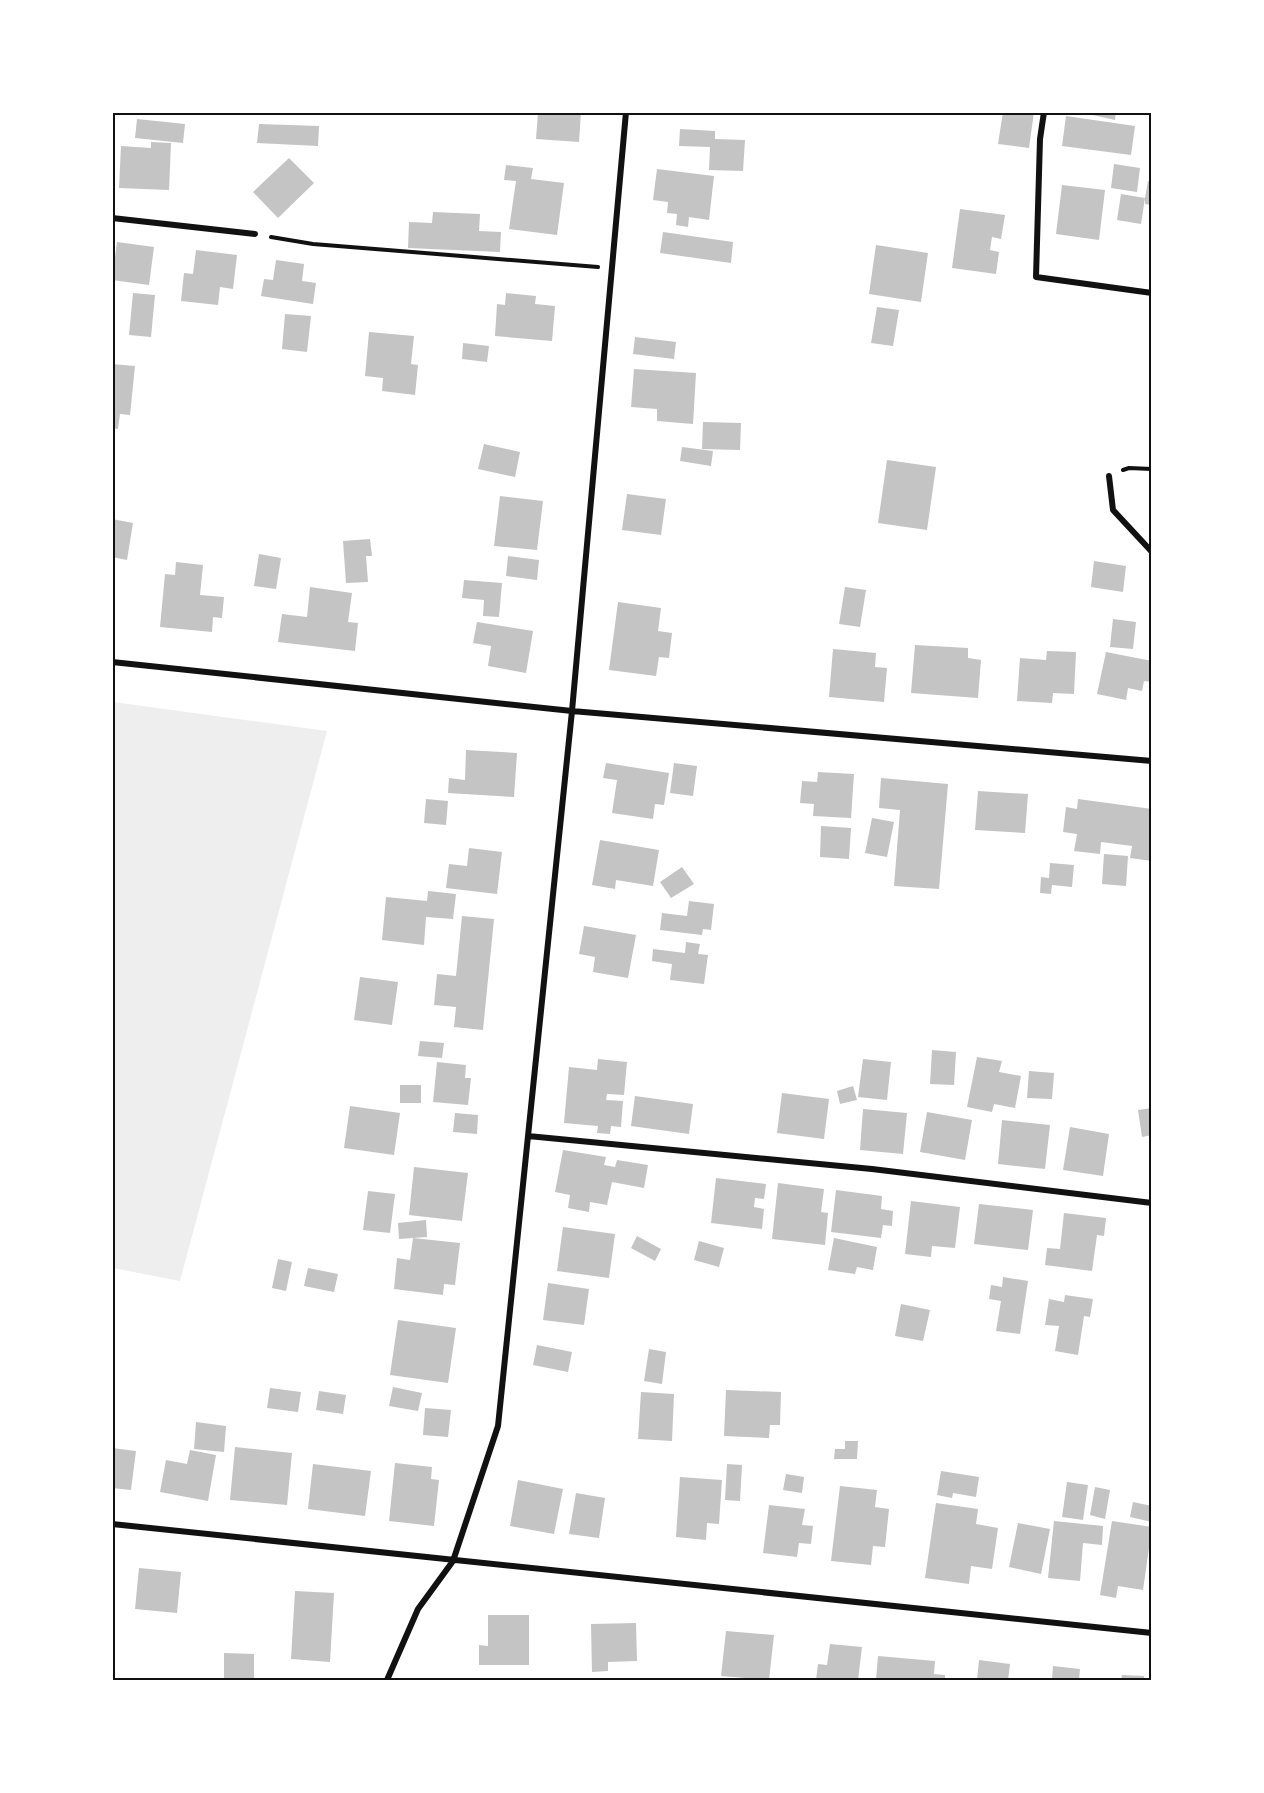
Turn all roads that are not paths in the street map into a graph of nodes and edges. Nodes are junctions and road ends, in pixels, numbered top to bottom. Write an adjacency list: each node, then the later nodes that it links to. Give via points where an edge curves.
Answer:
1 (626, 112): 9 (street)
2 (1044, 112): 5 (street, via 1036,277)
3 (112, 218): 4 (street)
4 (255, 234)
5 (1152, 293)
6 (1109, 476): 7 (street, via 1113,510)
7 (1152, 552)
8 (112, 662): 9 (street)
9 (572, 711): 10 (street); 11 (street)
10 (1152, 761)
11 (528, 1136): 12 (street, via 873,1169); 14 (street, via 498,1426)
12 (1152, 1203)
13 (112, 1524): 14 (street)
14 (453, 1561): 15 (street); 16 (street, via 418,1609)
15 (1152, 1633)
16 (387, 1680)

